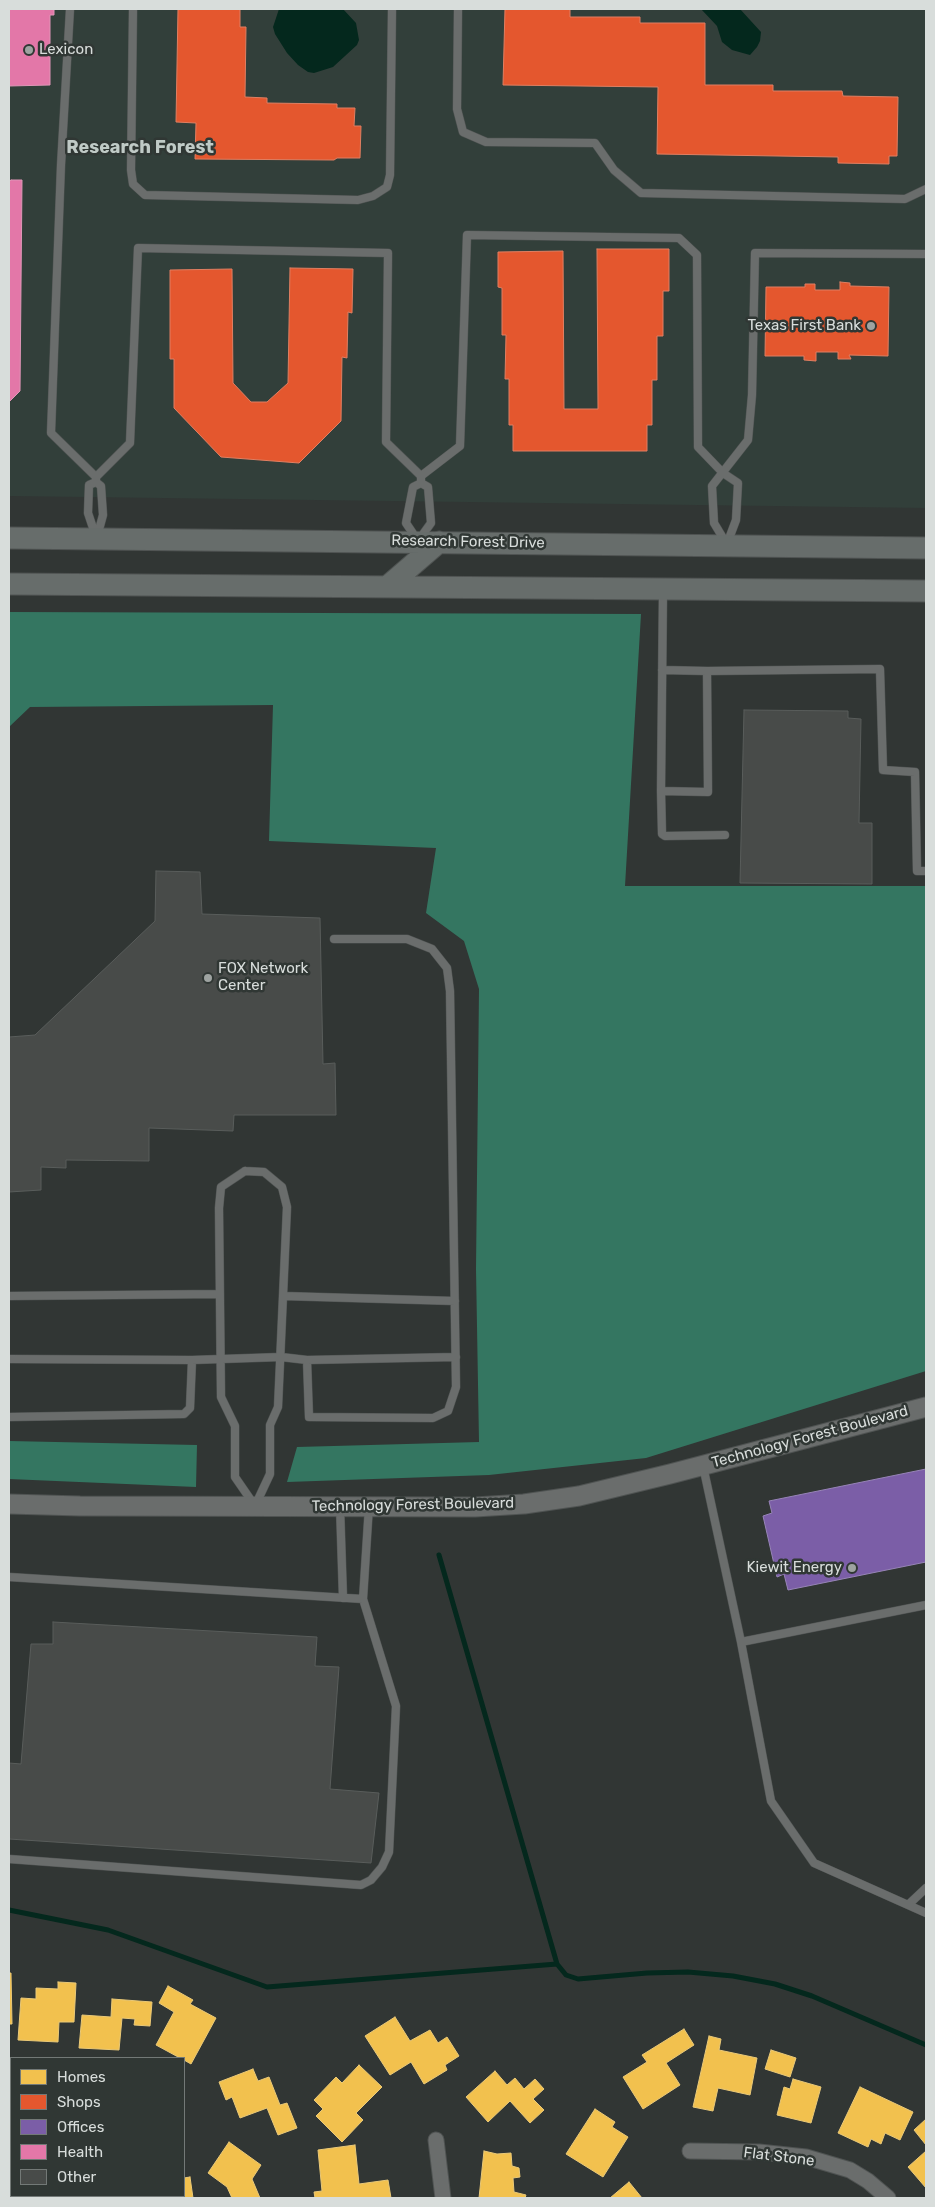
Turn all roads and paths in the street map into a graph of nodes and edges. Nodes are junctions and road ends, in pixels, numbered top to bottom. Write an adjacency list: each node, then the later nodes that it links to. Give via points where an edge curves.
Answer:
1 (70, 9): 8 (lane, via 51,433)
2 (133, 9): 3 (lane, via 131,170 133,184 145,195 358,200 387,187 390,175)
3 (392, 9)
4 (458, 9): 5 (lane, via 457,108 463,132 486,142 595,143 614,170 641,193 905,199)
5 (926, 189)
6 (926, 254): 7 (lane, via 755,253 748,440)
7 (723, 473): 9 (lane, via 698,447 697,255 679,238 467,235 460,446); 14 (lane, via 712,486 714,523); 14 (lane, via 738,484 736,520)
8 (96, 480): 9 (lane, via 130,443 138,248 388,252 386,442); 11 (lane, via 101,486 103,515); 11 (lane, via 89,486 88,514)
9 (421, 480): 12 (lane, via 428,487 431,523); 12 (lane, via 412,487 406,523)
10 (9, 538): 11 (main road, Research Forest Drive)
11 (97, 539): 12 (main road, Research Forest Drive)
12 (418, 541): 13 (main road, Research Forest Drive)
13 (439, 542): 14 (main road, Research Forest Drive); 17 (main road)
14 (727, 544): 15 (main road, Research Forest Drive)
15 (926, 548)
16 (9, 584): 17 (main road)
17 (388, 586): 18 (main road)
18 (663, 588): 19 (main road); 20 (lane)
19 (926, 591)
20 (662, 670): 21 (lane); 22 (lane)
21 (707, 671): 22 (lane, via 708,792); 24 (lane, via 880,669 883,770 915,772 917,870)
22 (661, 791): 23 (lane, via 662,834)
23 (725, 835)
24 (926, 871)
25 (334, 939): 29 (lane, via 407,939 432,949 446,968 450,991)
26 (220, 1294): 27 (lane); 28 (lane, via 221,1187 245,1171 264,1172 282,1187 287,1207); 34 (lane)
27 (9, 1296)
28 (283, 1296): 29 (lane); 30 (lane)
29 (455, 1300): 31 (lane)
30 (281, 1357): 34 (lane); 35 (lane); 40 (lane, via 278,1407 270,1425 270,1474)
31 (456, 1357): 35 (lane); 35 (lane, via 456,1387 448,1411 433,1418 309,1417)
32 (9, 1359): 33 (lane)
33 (192, 1360): 34 (lane); 37 (lane, via 190,1408 184,1414)
34 (221, 1360): 40 (lane, via 221,1397 235,1426 235,1477)
35 (307, 1360)
36 (926, 1407): 38 (street, Technology Forest Boulevard)
37 (9, 1417)
38 (703, 1466): 42 (street, Technology Forest Boulevard, via 579,1496 524,1504); 47 (lane)
39 (9, 1504): 40 (street, Technology Forest Boulevard)
40 (255, 1506): 41 (street, Technology Forest Boulevard)
41 (340, 1506): 42 (street, Technology Forest Boulevard); 44 (lane)
42 (369, 1506): 45 (lane)
43 (9, 1577): 44 (lane)
44 (343, 1598): 45 (lane)
45 (363, 1599): 48 (lane, via 396,1706 389,1852 371,1880 361,1886)
46 (926, 1605): 47 (lane)
47 (741, 1642): 50 (lane, via 771,1801 814,1863)
48 (9, 1859)
49 (926, 1888): 50 (lane)
50 (908, 1905): 51 (lane)
51 (926, 1913)
52 (436, 2140): 54 (street)
53 (690, 2152): 55 (street, Flat Stone, via 759,2152 806,2157 850,2170)
54 (442, 2198)
55 (888, 2198)

